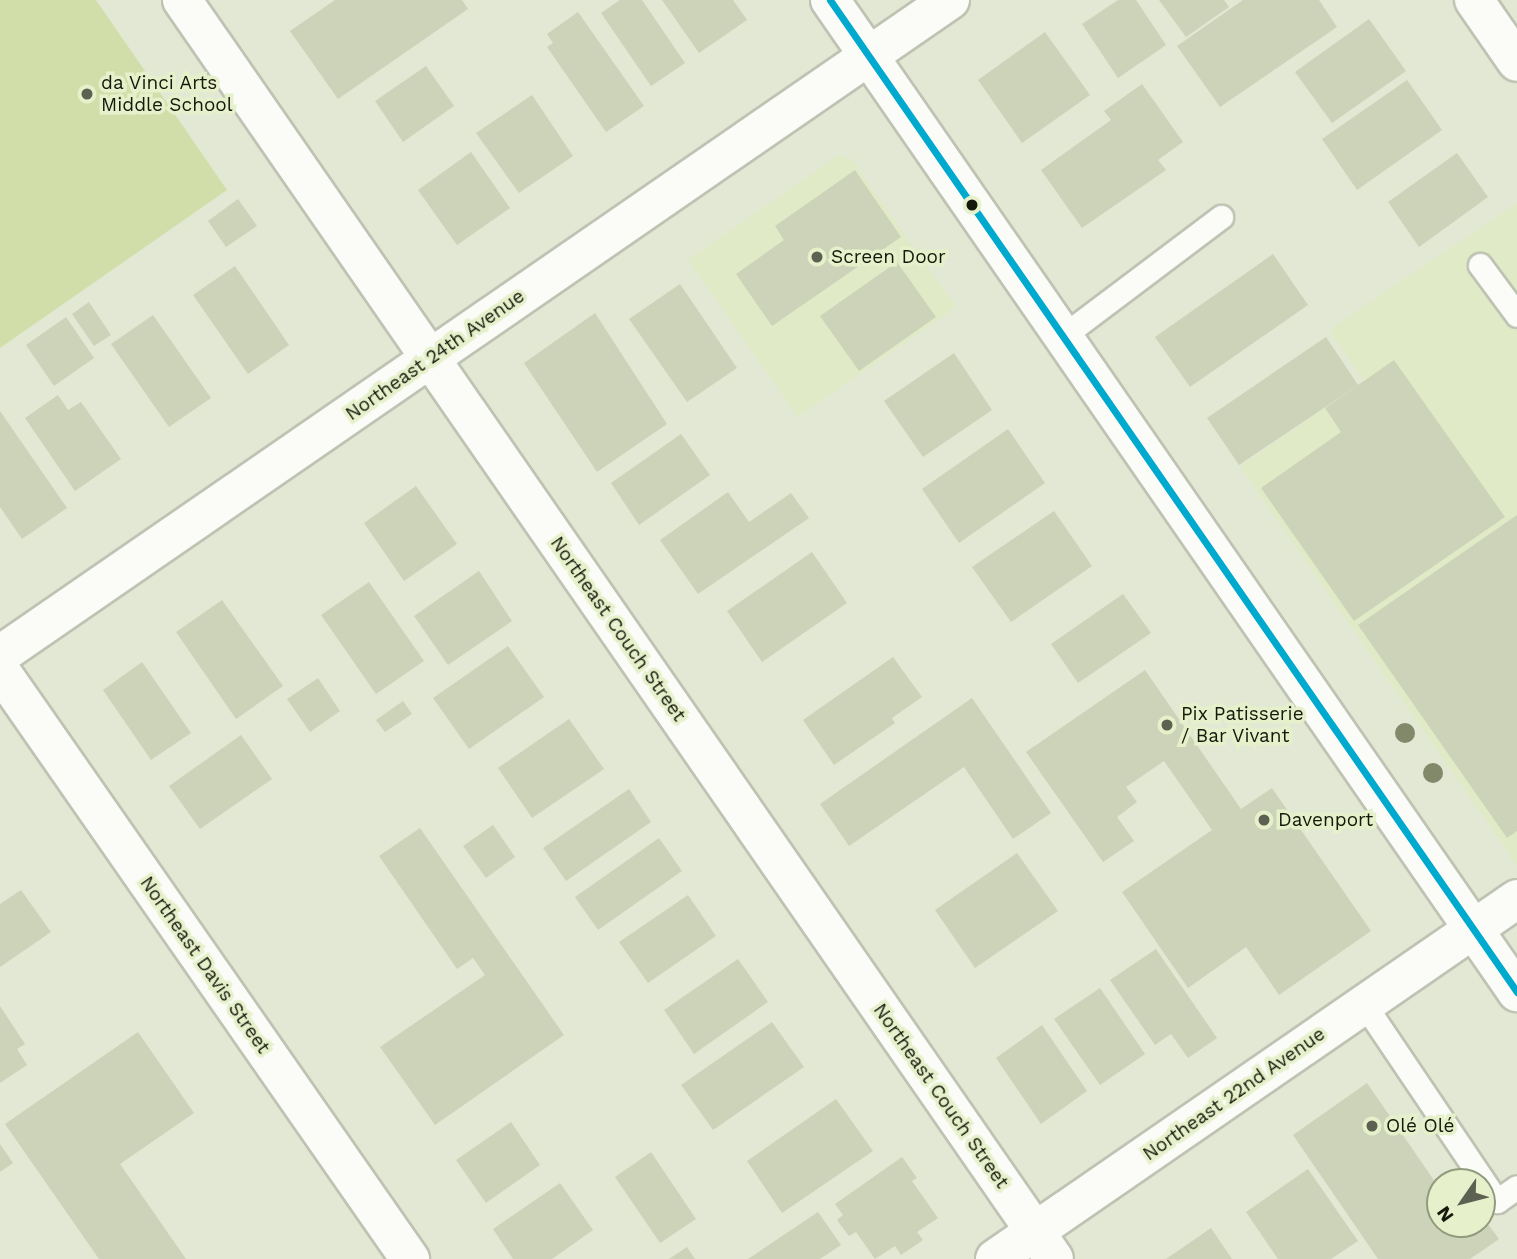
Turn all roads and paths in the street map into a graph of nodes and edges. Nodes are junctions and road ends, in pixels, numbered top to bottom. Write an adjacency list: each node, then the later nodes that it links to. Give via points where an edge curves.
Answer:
1 (182, 0): 11 (street, Northeast Couch Street)
2 (830, 0): 5 (street)
3 (950, 0): 5 (street, Northeast 24th Avenue)
4 (1474, 0): 6 (street)
5 (870, 56): 10 (street); 11 (street, Northeast 24th Avenue)
6 (1517, 62)
7 (1221, 217): 10 (lane)
8 (1480, 265): 9 (lane)
9 (1517, 316)
10 (1063, 336): 15 (street)
11 (430, 358): 12 (street, Northeast 24th Avenue); 19 (street, Northeast Couch Street)
12 (0, 655)
13 (0, 670): 20 (street, Northeast Davis Street)
14 (1517, 899): 15 (street, Northeast 22nd Avenue)
15 (1474, 929): 16 (street); 17 (street, Northeast 22nd Avenue)
16 (1517, 992)
17 (1364, 1004): 18 (lane, via 1497,1201); 19 (street, Northeast 22nd Avenue)
18 (1517, 1187)
19 (1044, 1245): 21 (street, Northeast 22nd Avenue)
20 (410, 1259)
21 (995, 1259)

